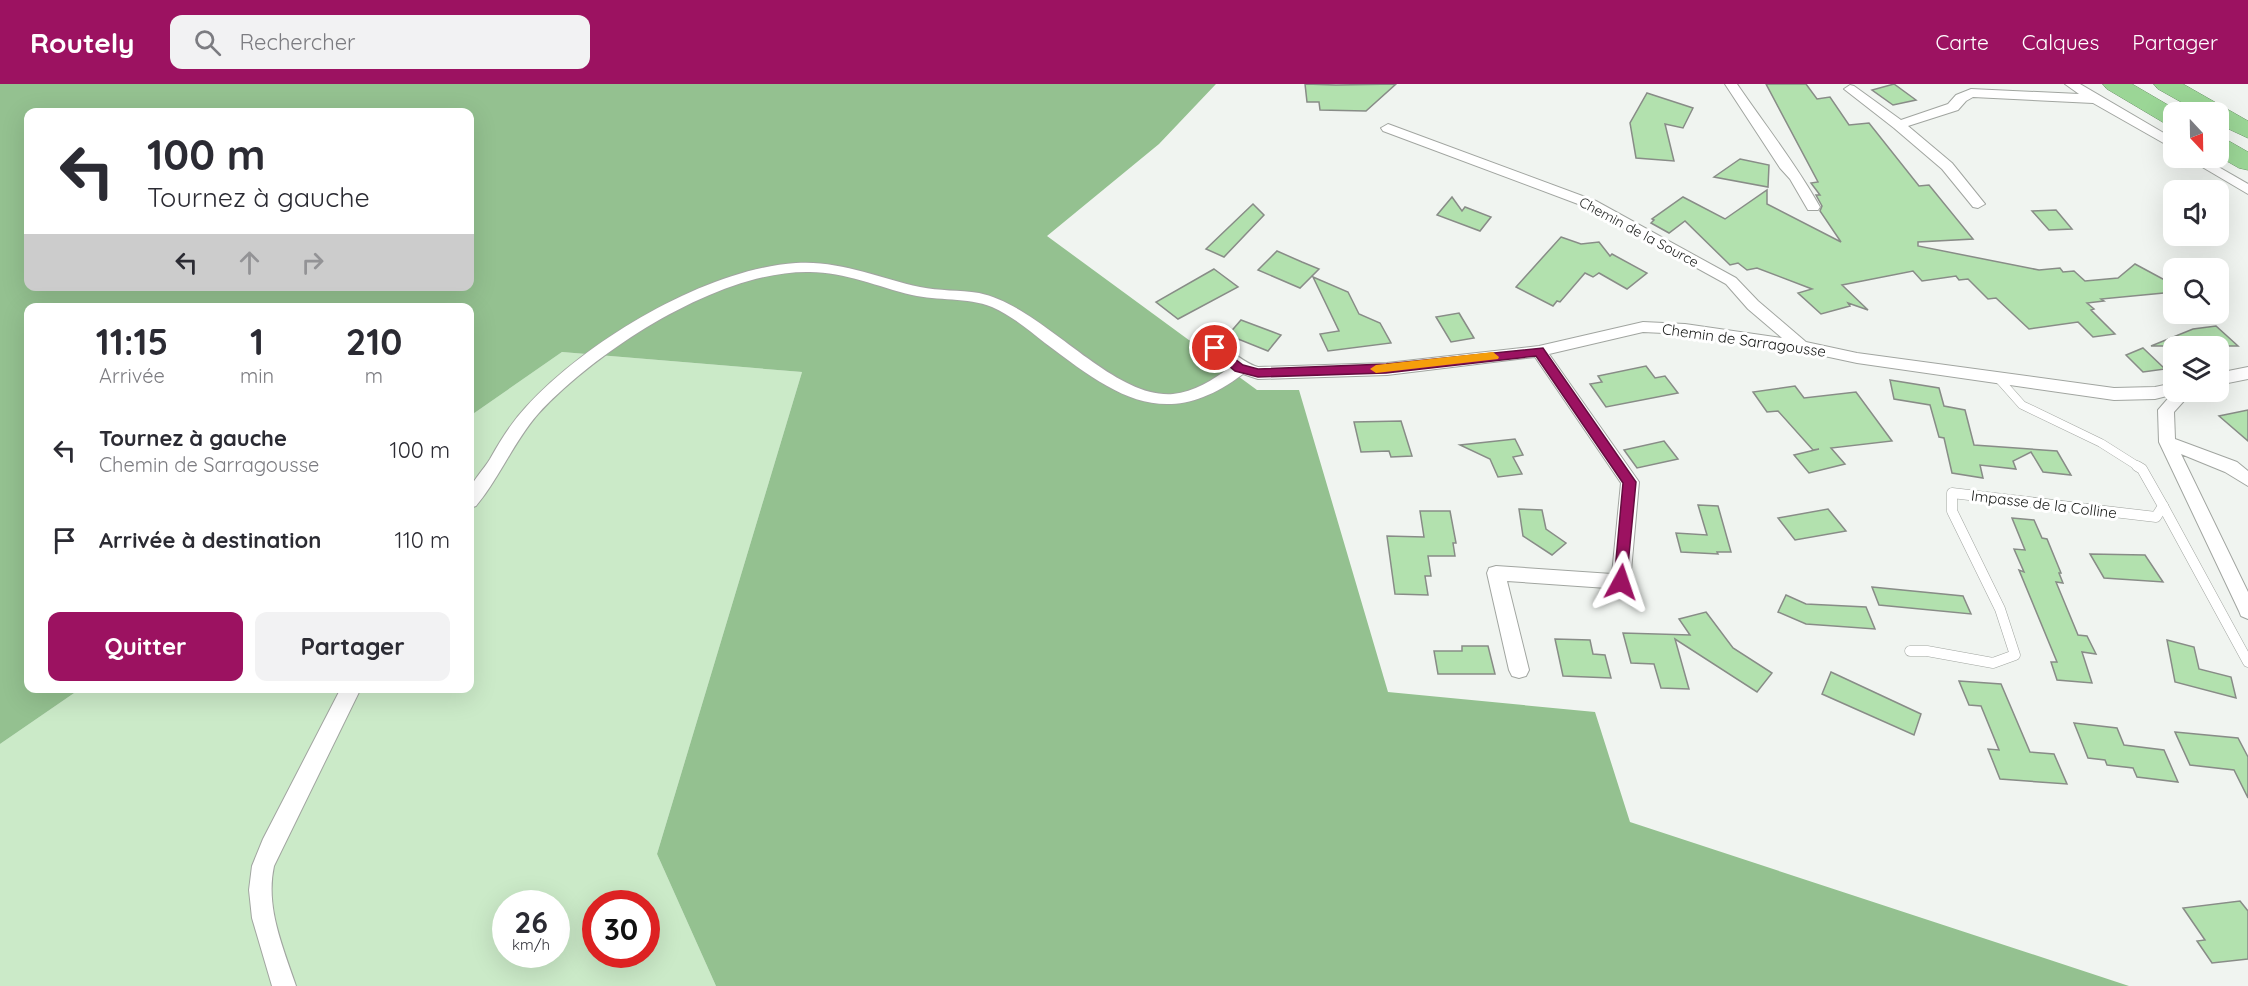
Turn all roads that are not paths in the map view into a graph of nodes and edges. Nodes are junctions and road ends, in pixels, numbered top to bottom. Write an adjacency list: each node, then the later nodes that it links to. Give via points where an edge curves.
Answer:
1 (1731, 84): 19 (street)
2 (2071, 84): 6 (street)
3 (2115, 84): 8 (highway)
4 (2166, 84): 7 (highway)
5 (1850, 89): 10 (street)
6 (2096, 99): 10 (street, via 1971,93 1953,107); 13 (street)
7 (2198, 102)
8 (2163, 112)
9 (2229, 120): 12 (highway)
10 (1899, 125): 18 (street, via 1947,166)
11 (1388, 128): 20 (street, Chemin de la Source, via 1591,204 1731,281)
12 (2248, 131)
13 (2163, 139)
14 (2229, 152): 15 (highway)
15 (2248, 163)
16 (2211, 168): 17 (street)
17 (2248, 190)
18 (1978, 204)
19 (1813, 207)
20 (1801, 346): 22 (street, Chemin de Sarragousse, via 1685,329 1643,327); 26 (street, Chemin de Sarragousse)
21 (1215, 348): 23 (street)
22 (1539, 351): 23 (street, Chemin de Sarragousse, via 1386,369 1258,373); 36 (street, via 1630,482 1621,582 1496,573)
23 (1239, 368): 31 (street, via 1219,384 1197,394 1161,400 1142,395 1104,375 1019,315 982,299 918,291 827,269 777,270 679,303 586,363 529,413)
24 (2248, 373): 25 (street)
25 (2229, 377)
26 (1998, 378): 27 (street, Chemin de Sarragousse, via 2114,394); 32 (lane, via 2022,405 2101,443 2142,470)
27 (2163, 391)
28 (2174, 402): 29 (street, via 2166,410)
29 (2167, 442): 30 (street, via 2231,467); 33 (street)
30 (2248, 480)
31 (474, 495)
32 (2163, 506): 34 (lane, Impasse de la Colline, via 2156,517 1952,492 1952,511 2000,609 2015,655 1993,663); 35 (lane)
33 (2248, 611)
34 (1910, 651)
35 (2248, 662)
36 (1519, 670)
37 (348, 693): 38 (street, via 275,837 260,877 266,930)
38 (284, 986)

